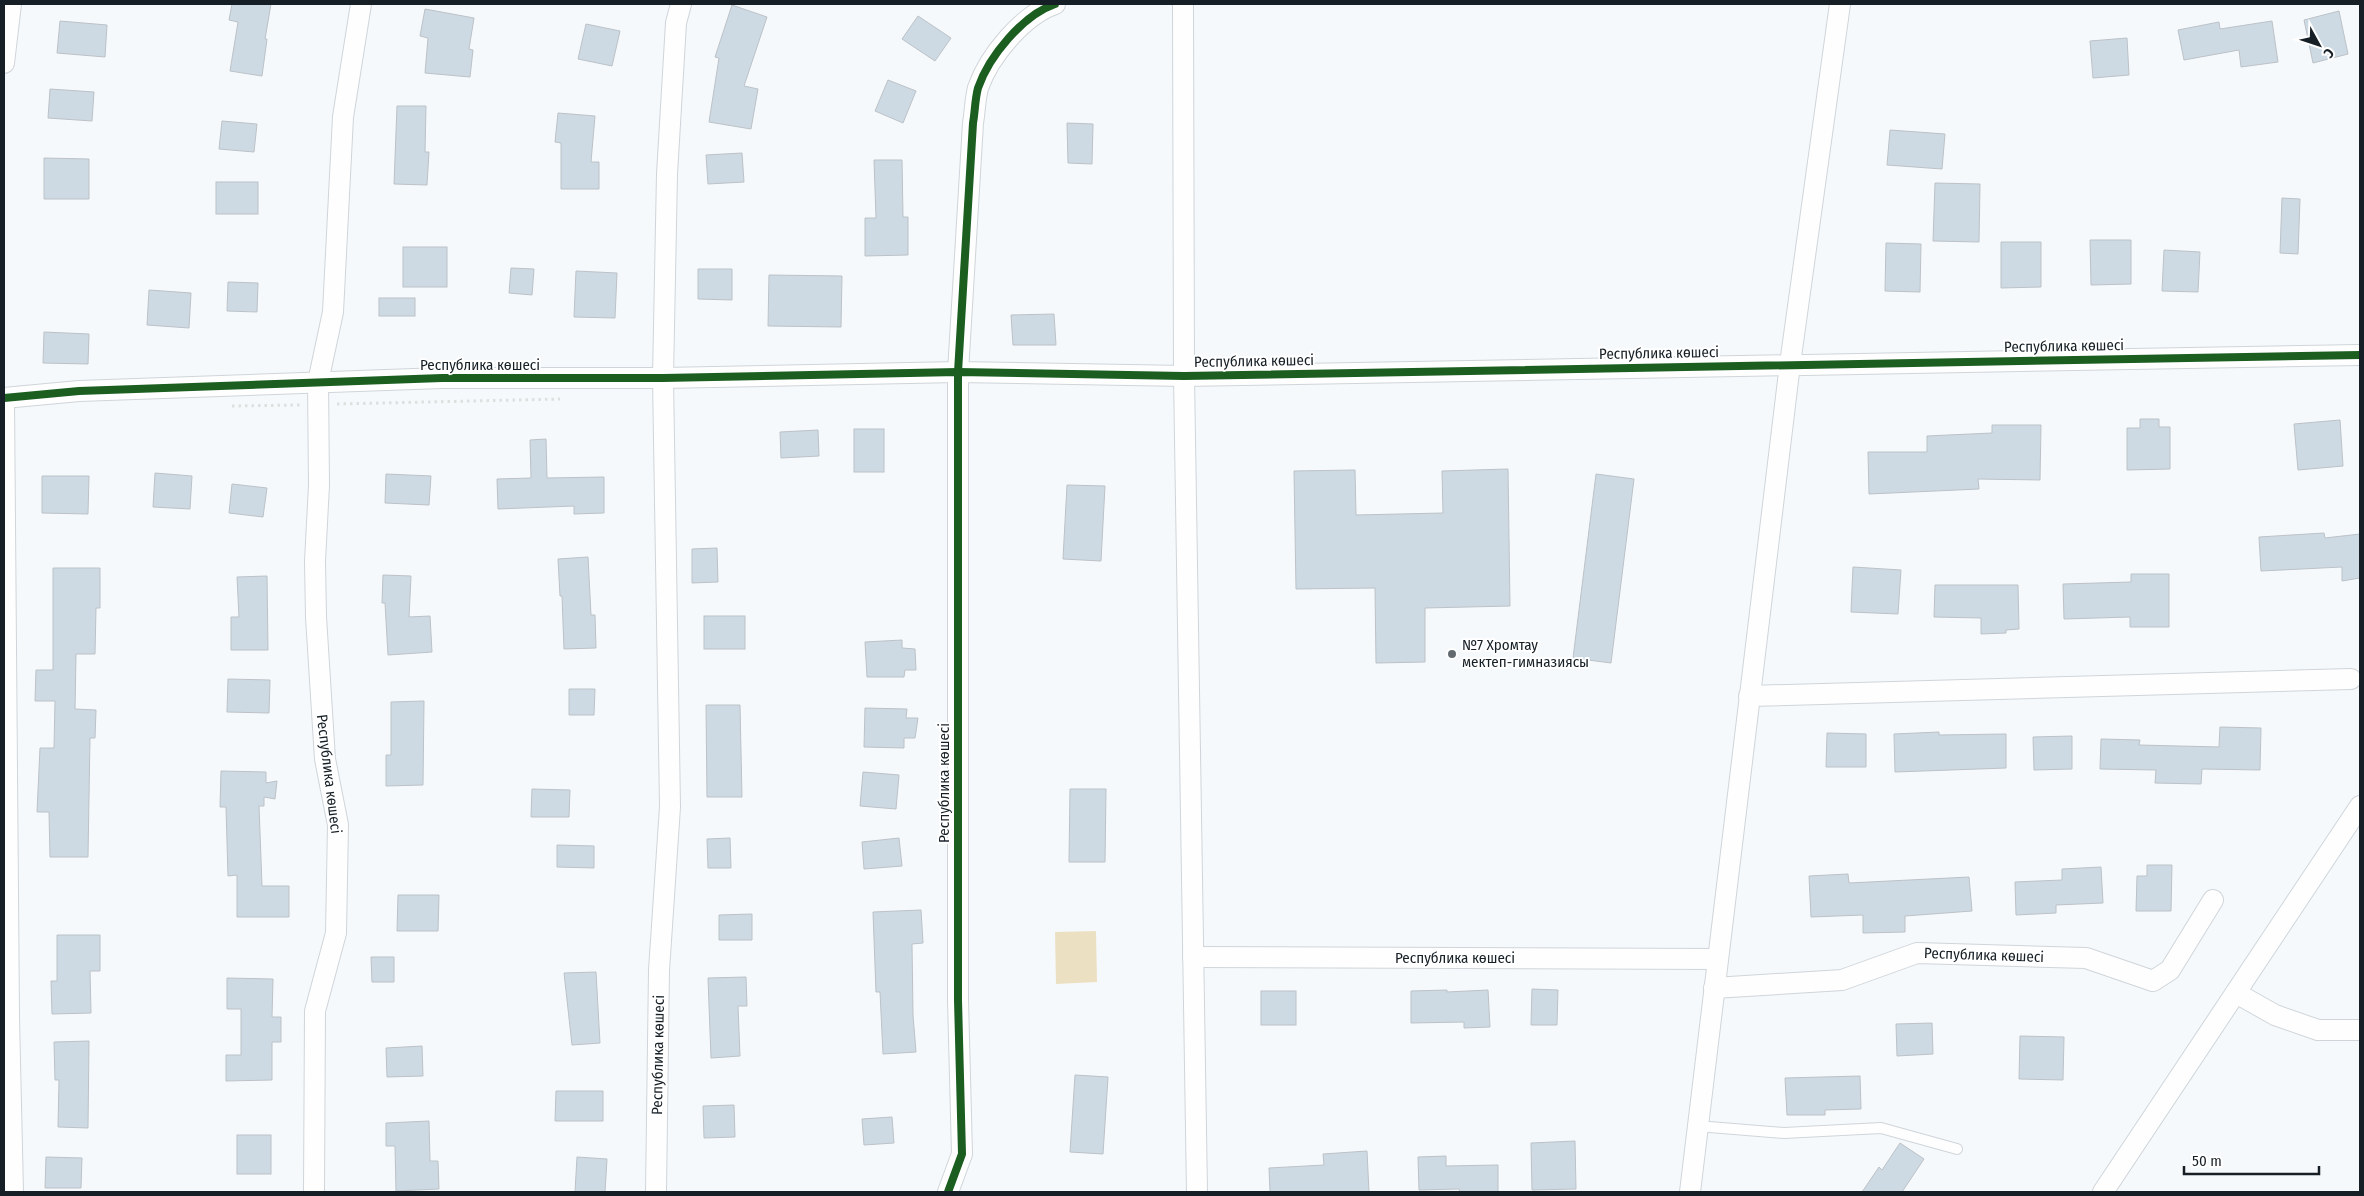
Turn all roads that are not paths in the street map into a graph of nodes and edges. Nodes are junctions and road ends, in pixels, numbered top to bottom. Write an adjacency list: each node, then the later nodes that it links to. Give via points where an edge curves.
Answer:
1 (11, 4): 7 (street)
2 (361, 4): 13 (street, Республика көшесі, via 343,116 333,312)
3 (680, 4): 12 (street, Республика көшесі, via 667,174)
4 (1055, 4): 10 (street, Республика көшесі, via 1043,8 992,57 978,89 973,123)
5 (1183, 4): 11 (street, Республика көшесі)
6 (1840, 4): 9 (street)
7 (4, 63)
8 (2360, 355): 9 (street, Республика көшесі)
9 (1790, 364): 11 (street, Республика көшесі); 16 (street)
10 (958, 372): 11 (street, Республика көшесі); 12 (street, Республика көшесі); 30 (street, Республика көшесі, via 958,1000 962,1154)
11 (1184, 376): 19 (street, Республика көшесі)
12 (663, 378): 13 (street, Республика көшесі, via 442,378); 29 (street, Республика көшесі, via 670,807 659,970)
13 (318, 382): 14 (street, Республика көшесі, via 79,391); 28 (street, Республика көшесі, via 316,618 325,758 338,826 336,933 315,1011)
14 (4, 399): 25 (street, Республика көшесі)
15 (2352, 679): 16 (street)
16 (1749, 696): 20 (street)
17 (2360, 806): 22 (street)
18 (2213, 900): 21 (street, Республика көшесі, via 2170,970 2152,980 2086,958 1917,953 1842,980)
19 (1193, 957): 20 (street, Республика көшесі); 31 (street, Республика көшесі)
20 (1717, 958): 21 (street)
21 (1714, 988): 24 (street)
22 (2236, 993): 23 (street, via 2275,1015 2318,1030); 33 (street)
23 (2360, 1030)
24 (1697, 1126): 26 (lane, via 1784,1132 1881,1128); 32 (street)
25 (8, 1145): 27 (street, Республика көшесі)
26 (1957, 1149)
27 (13, 1192)
28 (314, 1192)
29 (656, 1192)
30 (948, 1192)
31 (1197, 1192)
32 (1690, 1192)
33 (2103, 1192)

